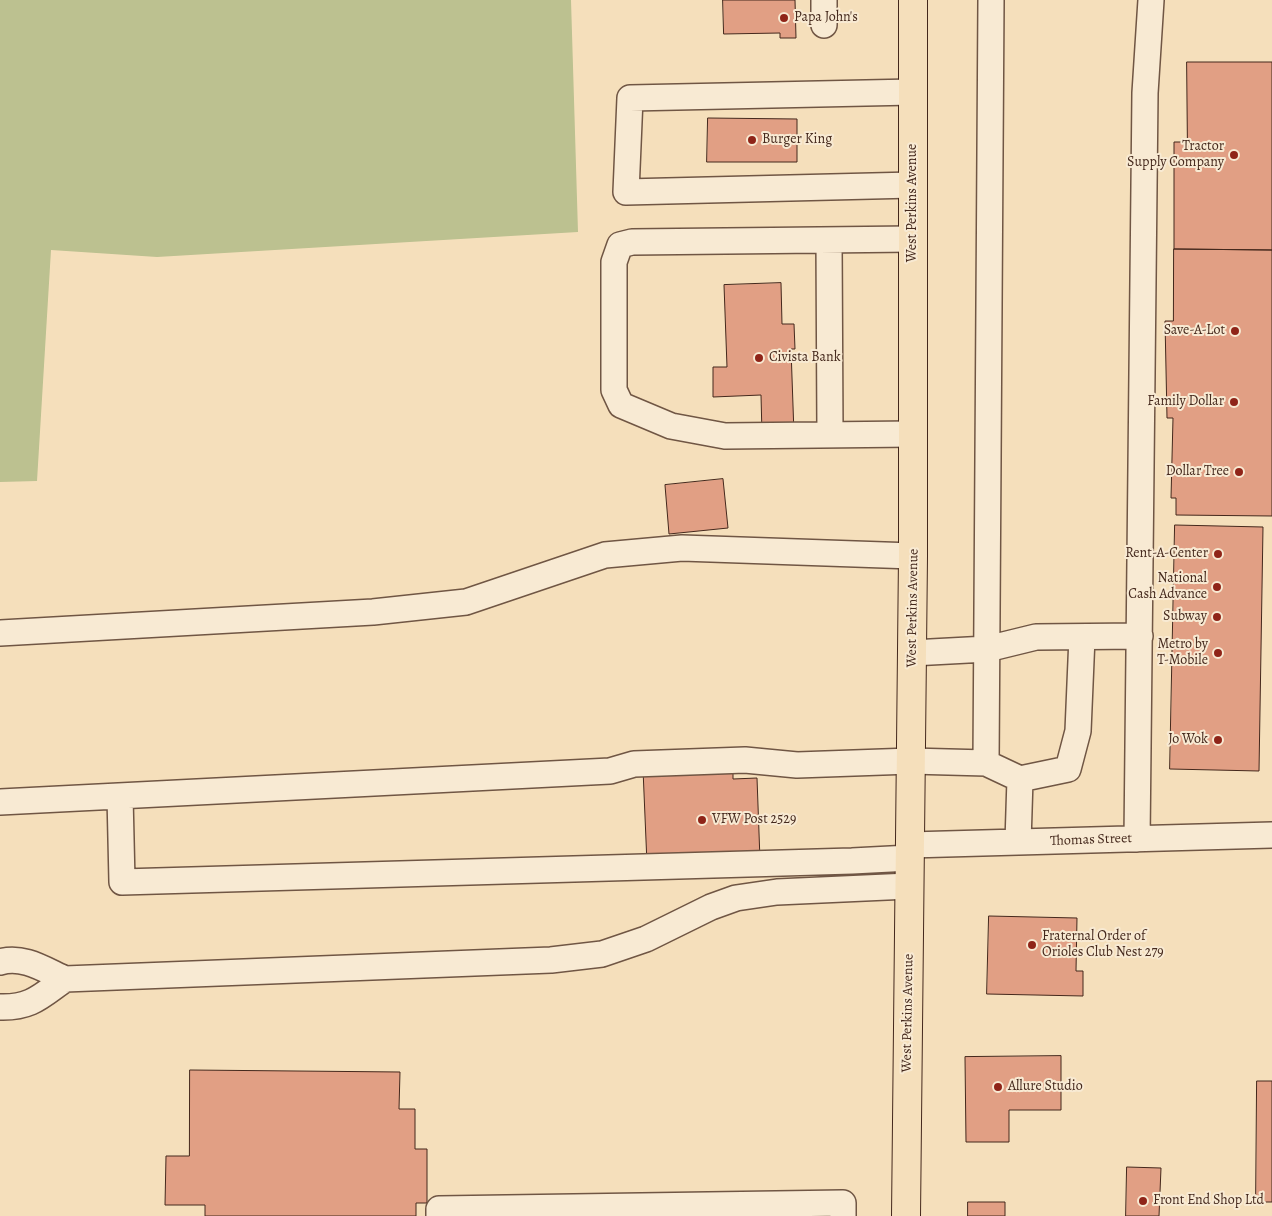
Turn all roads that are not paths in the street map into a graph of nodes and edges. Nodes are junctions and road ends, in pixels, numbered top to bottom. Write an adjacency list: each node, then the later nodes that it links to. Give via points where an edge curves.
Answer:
1 (824, 0): 5 (street)
2 (913, 0): 6 (main road, West Perkins Avenue)
3 (991, 0): 16 (street)
4 (1150, 0): 15 (street, via 1145,93)
5 (824, 25)
6 (914, 92): 7 (main road, West Perkins Avenue); 7 (street, via 630,98 626,192)
7 (914, 185): 8 (main road, West Perkins Avenue)
8 (913, 239): 9 (street); 10 (main road, West Perkins Avenue)
9 (829, 240): 11 (street); 11 (street, via 632,242 620,245 614,262 614,390 621,405 671,426 725,436)
10 (913, 434): 11 (street); 12 (main road, West Perkins Avenue)
11 (830, 435)
12 (914, 556): 13 (street, via 682,548 605,555 466,602 373,612); 17 (main road, West Perkins Avenue)
13 (0, 633)
14 (1082, 636): 15 (street); 16 (street, via 1036,637); 20 (street, via 1078,731 1068,769)
15 (1140, 636): 24 (street)
16 (987, 649): 17 (street); 19 (street)
17 (912, 653): 18 (main road, West Perkins Avenue)
18 (911, 761): 19 (street); 21 (street, via 797,765 745,760 634,764 610,771); 26 (main road, West Perkins Avenue)
19 (986, 763): 20 (street)
20 (1020, 779): 25 (street)
21 (120, 796): 22 (street); 26 (street, Thomas Street, via 122,882 852,861)
22 (0, 802)
23 (1272, 835): 24 (street, Thomas Street)
24 (1138, 838): 25 (street, Thomas Street)
25 (1018, 842): 26 (street, Thomas Street)
26 (910, 851): 27 (main road, West Perkins Avenue)
27 (910, 886): 29 (street, via 777,892 736,898 620,948 602,954 551,960); 33 (main road, West Perkins Avenue)
28 (0, 962): 29 (street, via 8,959 33,964)
29 (65, 979): 30 (street, via 32,1003)
30 (0, 1007)
31 (439, 1216): 32 (street, via 439,1209 843,1203)
32 (843, 1216)
33 (906, 1216)

